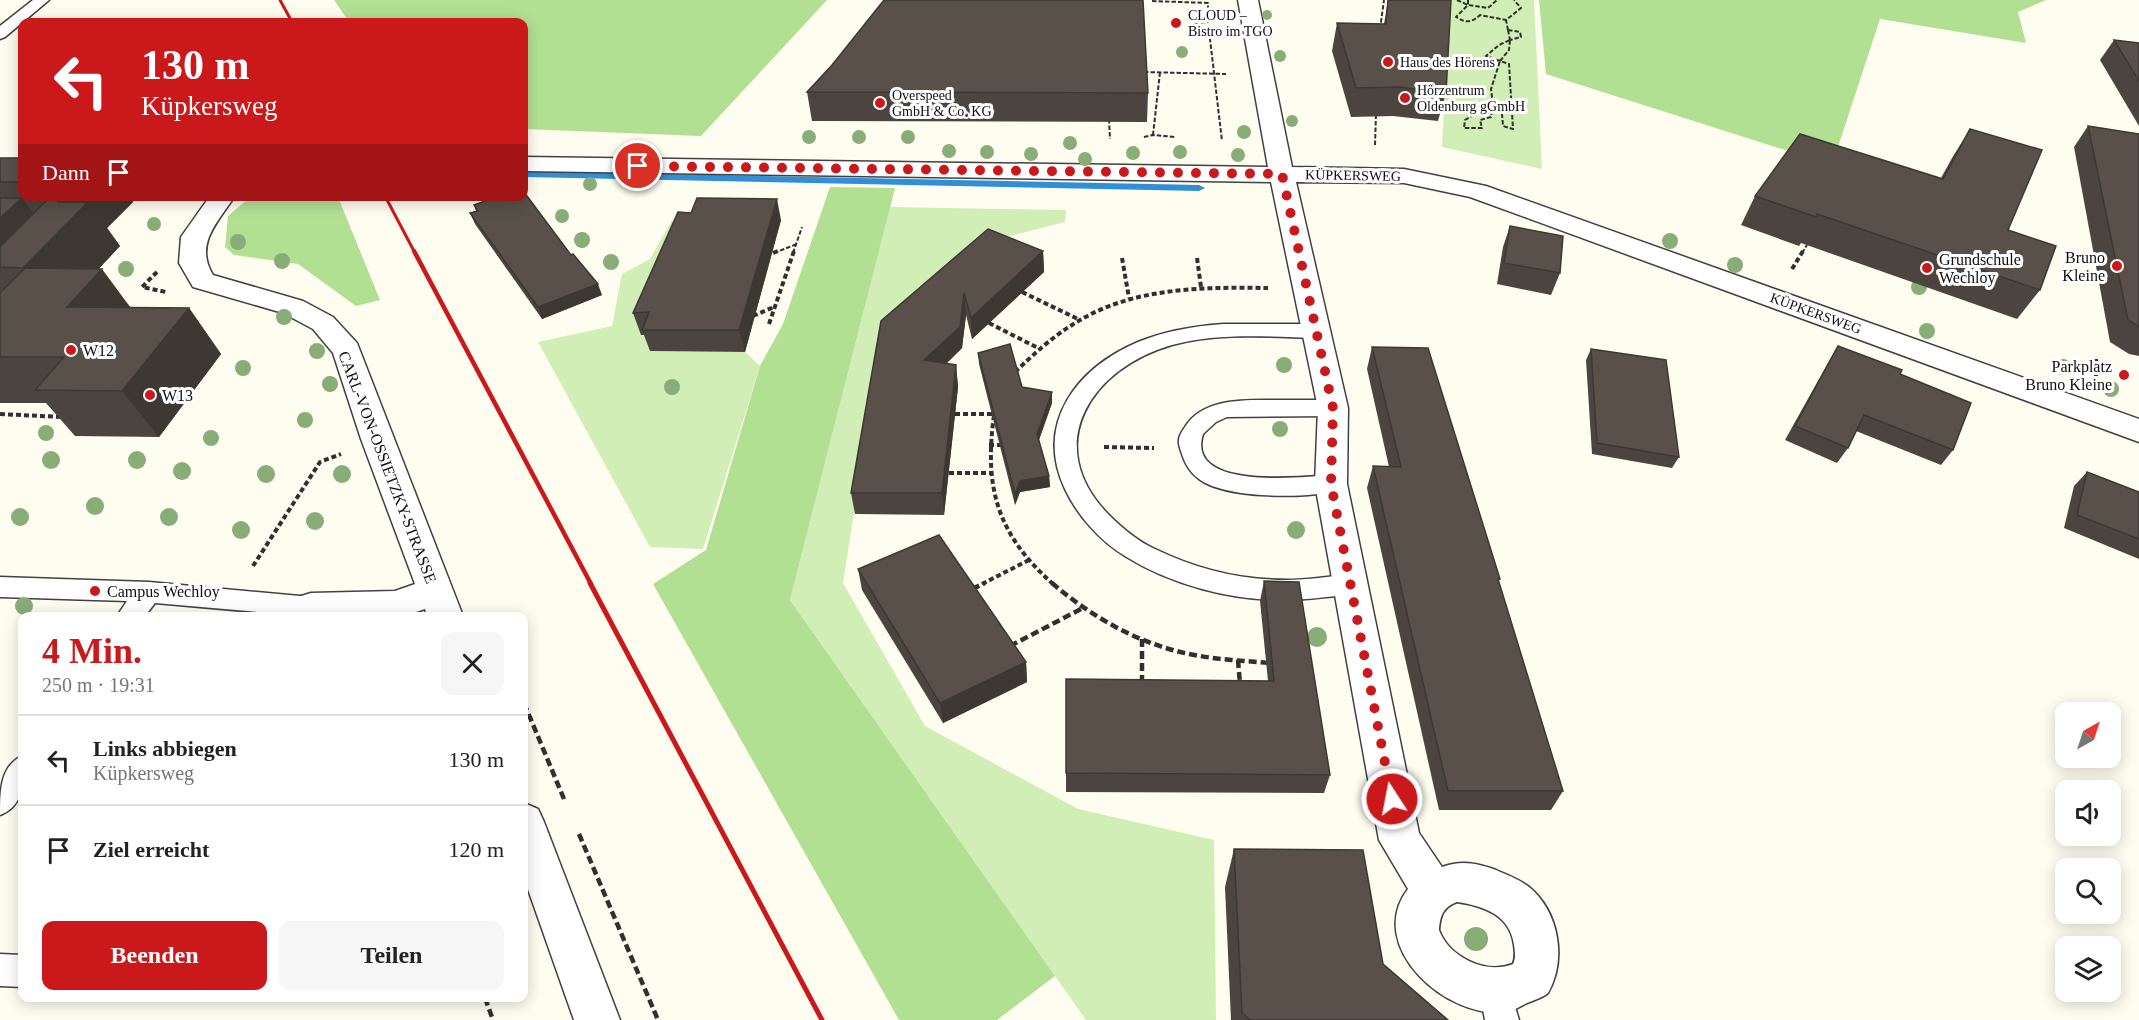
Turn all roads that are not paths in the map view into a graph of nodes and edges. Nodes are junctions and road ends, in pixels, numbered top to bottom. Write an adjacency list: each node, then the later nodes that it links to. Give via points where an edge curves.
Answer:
1 (42, 0): 3 (lane)
2 (1248, 0): 7 (street)
3 (20, 18)
4 (18, 19): 5 (lane)
5 (0, 34)
6 (528, 164): 7 (street, KÜPKERSWEG)
7 (1282, 174): 9 (street); 11 (street, KÜPKERSWEG, via 1404,176 1477,191)
8 (219, 201): 16 (street, CARL-VON-OSSIETZKY-STRASSE, via 194,237 192,263 203,281 293,307 323,323 347,350)
9 (1317, 331): 10 (street); 13 (lane, via 1209,332 1167,340 1129,355 1096,378 1075,404 1064,434 1065,462 1090,511 1128,545 1178,570 1285,590)
10 (1333, 408): 12 (street); 12 (lane, via 1220,411 1197,426 1190,438 1194,458 1203,470 1219,480 1235,485)
11 (2139, 431)
12 (1331, 484): 13 (street)
13 (1350, 585): 22 (street, via 1400,840)
14 (0, 586): 15 (lane)
15 (148, 592): 17 (lane); 18 (lane, via 231,599)
16 (440, 604): 18 (street, CARL-VON-OSSIETZKY-STRASSE)
17 (133, 612)
18 (306, 612)
19 (18, 775): 20 (lane)
20 (0, 802)
21 (528, 833): 26 (street)
22 (1433, 891): 25 (street, via 1422,903 1417,924 1421,949 1432,969 1447,983); 25 (street, via 1457,882 1481,884 1513,900 1527,917 1537,936 1538,963 1533,976)
23 (0, 970): 24 (lane)
24 (18, 971)
25 (1500, 1009)
26 (597, 1020)

